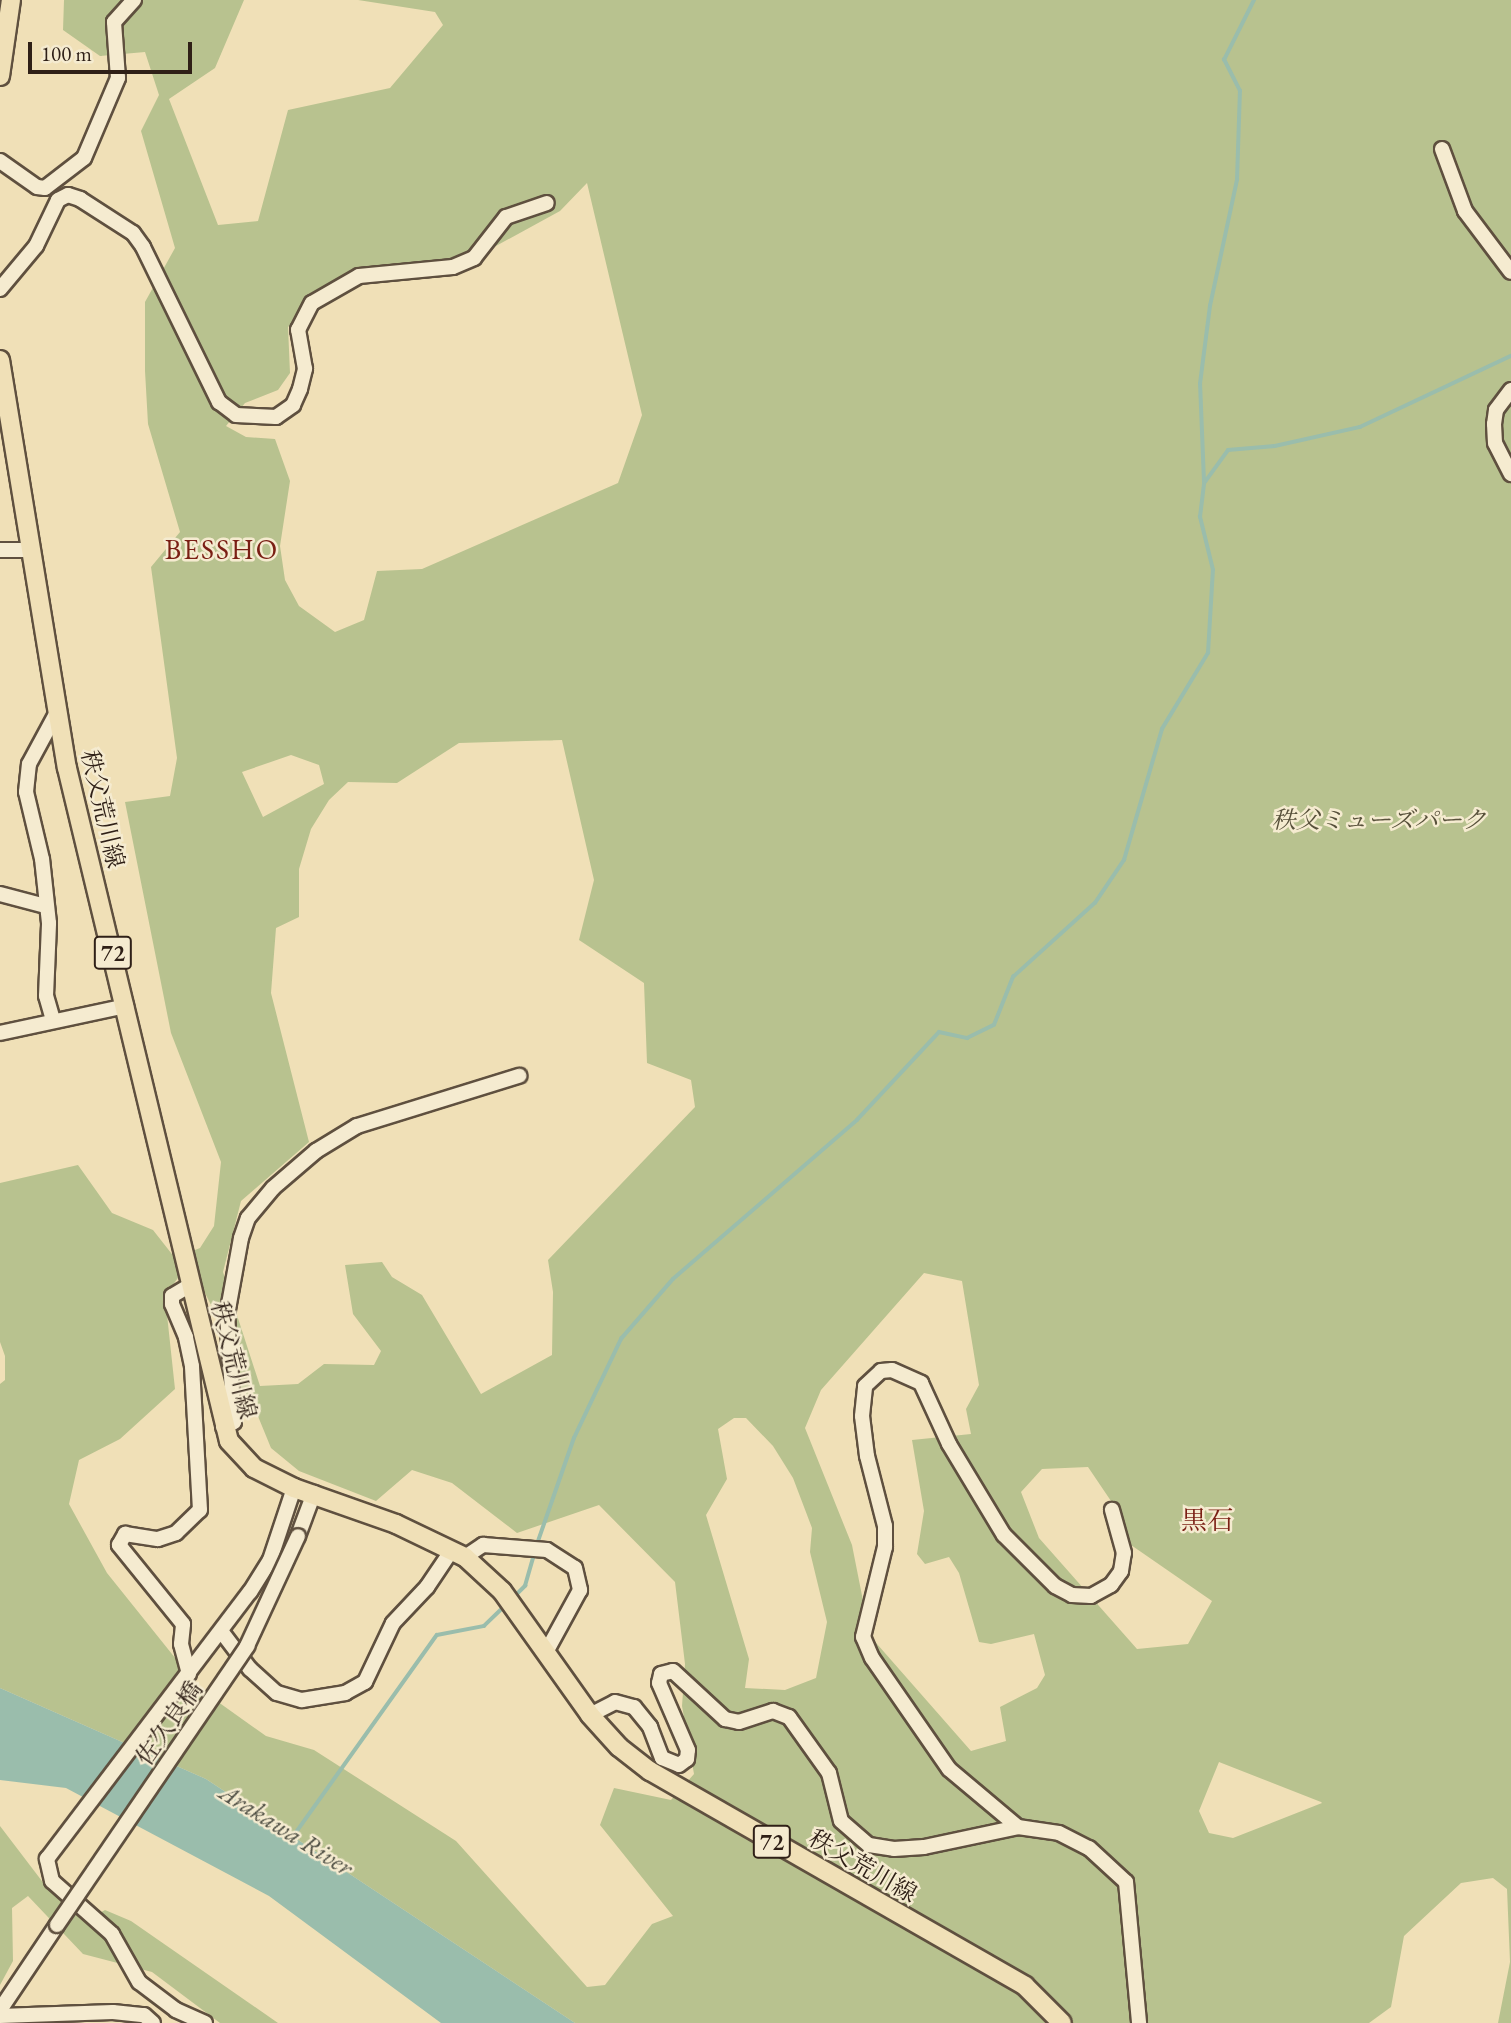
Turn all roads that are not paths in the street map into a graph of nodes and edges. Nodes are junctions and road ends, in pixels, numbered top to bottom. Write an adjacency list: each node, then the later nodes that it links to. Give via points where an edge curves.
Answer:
1 (11, 0): 3 (main road)
2 (134, 0): 5 (street, via 114,22 118,78 84,158 45,188)
3 (0, 76)
4 (1442, 149): 7 (street, via 1465,211)
5 (0, 161)
6 (547, 203): 8 (street, via 506,217 474,258 453,267 359,276 312,303 298,330 305,369 300,389 293,405 276,418 236,415 219,402 143,247 133,233 79,199 68,195 58,200 36,246)
7 (1511, 272)
8 (0, 289)
9 (0, 362): 13 (main road, 秩父荒川線 / 72)
10 (1511, 390): 11 (street, via 1496,410 1494,424 1495,443)
11 (1511, 474)
12 (0, 550): 13 (street)
13 (30, 550): 14 (main road, 秩父荒川線 / 72)
14 (57, 714): 16 (street, via 29,764 26,792 42,859); 17 (main road, 秩父荒川線 / 72)
15 (0, 894): 16 (street)
16 (45, 906): 18 (street, via 49,923 46,996)
17 (126, 1006): 18 (street); 21 (main road, 秩父荒川線 / 72)
18 (53, 1020): 19 (street)
19 (0, 1033)
20 (519, 1076): 22 (street, via 356,1126 273,1188 248,1218 241,1238 227,1315 234,1422)
21 (191, 1285): 22 (main road, 秩父荒川線 / 72); 29 (street, via 172,1296 172,1304 192,1366 200,1510 176,1533 158,1539 125,1534 119,1545 183,1624 181,1644)
22 (223, 1427): 23 (main road, 秩父荒川線 / 72, via 254,1468)
23 (294, 1488): 24 (main road, 秩父荒川線 / 72); 27 (street, via 270,1560)
24 (314, 1493): 26 (main road, 秩父荒川線 / 72); 32 (street, 佐久良橋, bridge, via 247,1646)
25 (1112, 1510): 31 (street, via 1124,1553 1121,1571 1111,1585 1091,1596 1072,1595 1055,1586 1004,1535 949,1444 921,1383 892,1370 881,1371 865,1386 862,1416 867,1456 886,1526 863,1637 872,1658 949,1769)
26 (458, 1553): 27 (street, via 393,1623 365,1682 345,1693 302,1700 277,1693 257,1678); 28 (main road, 秩父荒川線 / 72, via 502,1591); 28 (street, via 483,1545 547,1550 575,1568 580,1590)
27 (221, 1631): 29 (street)
28 (546, 1652): 30 (main road, 秩父荒川線 / 72)
29 (188, 1674): 35 (street, via 47,1859 52,1881 112,1934 139,1982 176,2010)
30 (590, 1715): 31 (street, via 615,1702 634,1706 650,1727 662,1758 679,1765 688,1750 659,1683 661,1674 673,1671 725,1719 739,1722 774,1712 789,1717 829,1773 841,1821 869,1845 924,1847); 36 (main road, 秩父荒川線 / 72, via 619,1747 650,1771 1024,1986)
31 (1018, 1827): 37 (street, via 1059,1833 1089,1848 1126,1882)
32 (0, 2010)
33 (0, 2016): 34 (street, via 113,2012 144,2015)
34 (153, 2023)
35 (205, 2023)
36 (1062, 2023)
37 (1139, 2023)

